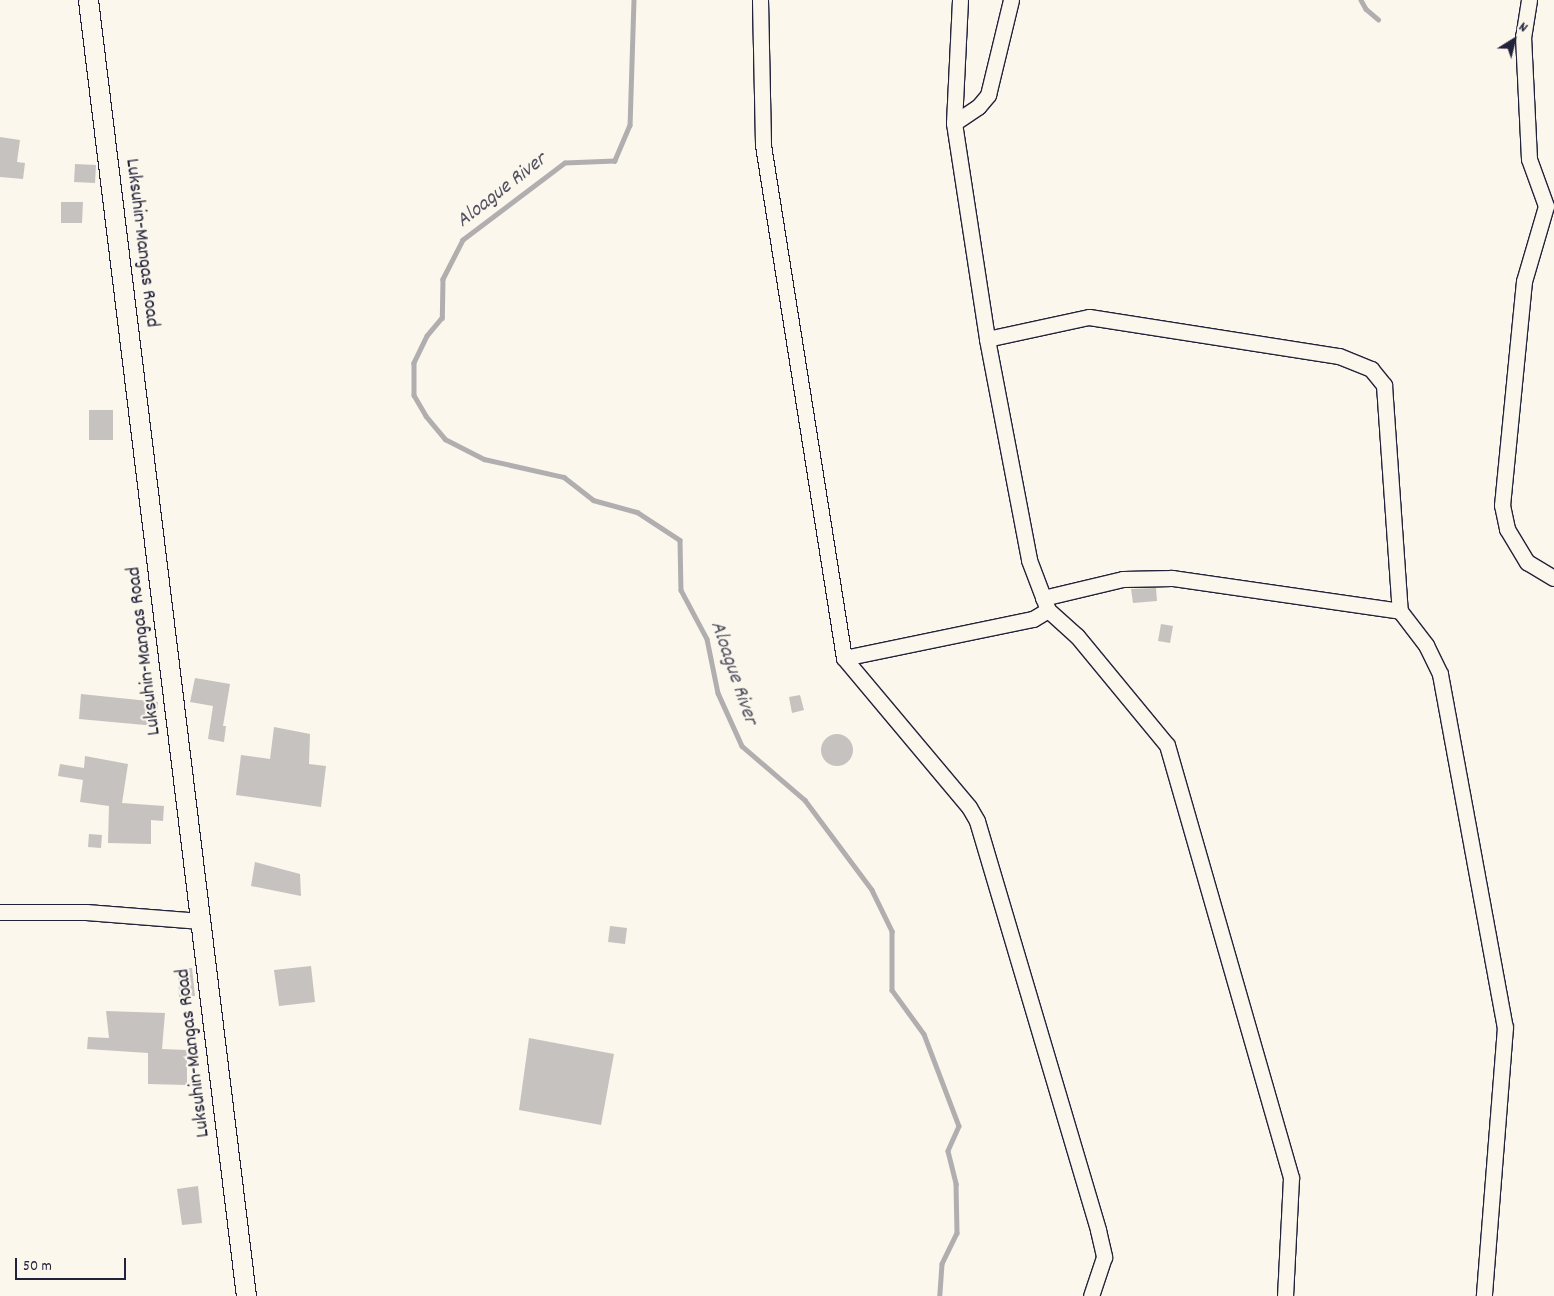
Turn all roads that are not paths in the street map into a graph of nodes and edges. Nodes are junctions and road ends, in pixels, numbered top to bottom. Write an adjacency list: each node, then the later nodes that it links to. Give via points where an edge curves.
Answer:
1 (88, 0): 13 (main road, Luksuhin-Mangas Road)
2 (760, 0): 11 (street, via 763,145)
3 (960, 0): 6 (street)
4 (1011, 0): 6 (street, via 988,95 978,107)
5 (1529, 0): 8 (street, via 1523,36 1529,159 1546,206 1524,281 1502,505 1507,529 1527,562)
6 (954, 123): 7 (street)
7 (987, 339): 9 (street, via 1029,560); 10 (street, via 1089,316 1339,356 1371,369 1384,385)
8 (1554, 578)
9 (1045, 604): 10 (street, via 1123,579 1172,578); 11 (street, via 1033,619); 16 (street, via 1077,636 1167,745 1291,1178)
10 (1400, 611): 17 (street, via 1426,645 1440,674 1505,1026)
11 (844, 658): 15 (street, via 969,808 976,821 1098,1230 1104,1257)
12 (0, 912): 13 (street, via 86,912)
13 (201, 921): 14 (main road, Luksuhin-Mangas Road)
14 (246, 1296)
15 (1091, 1296)
16 (1284, 1296)
17 (1484, 1296)

